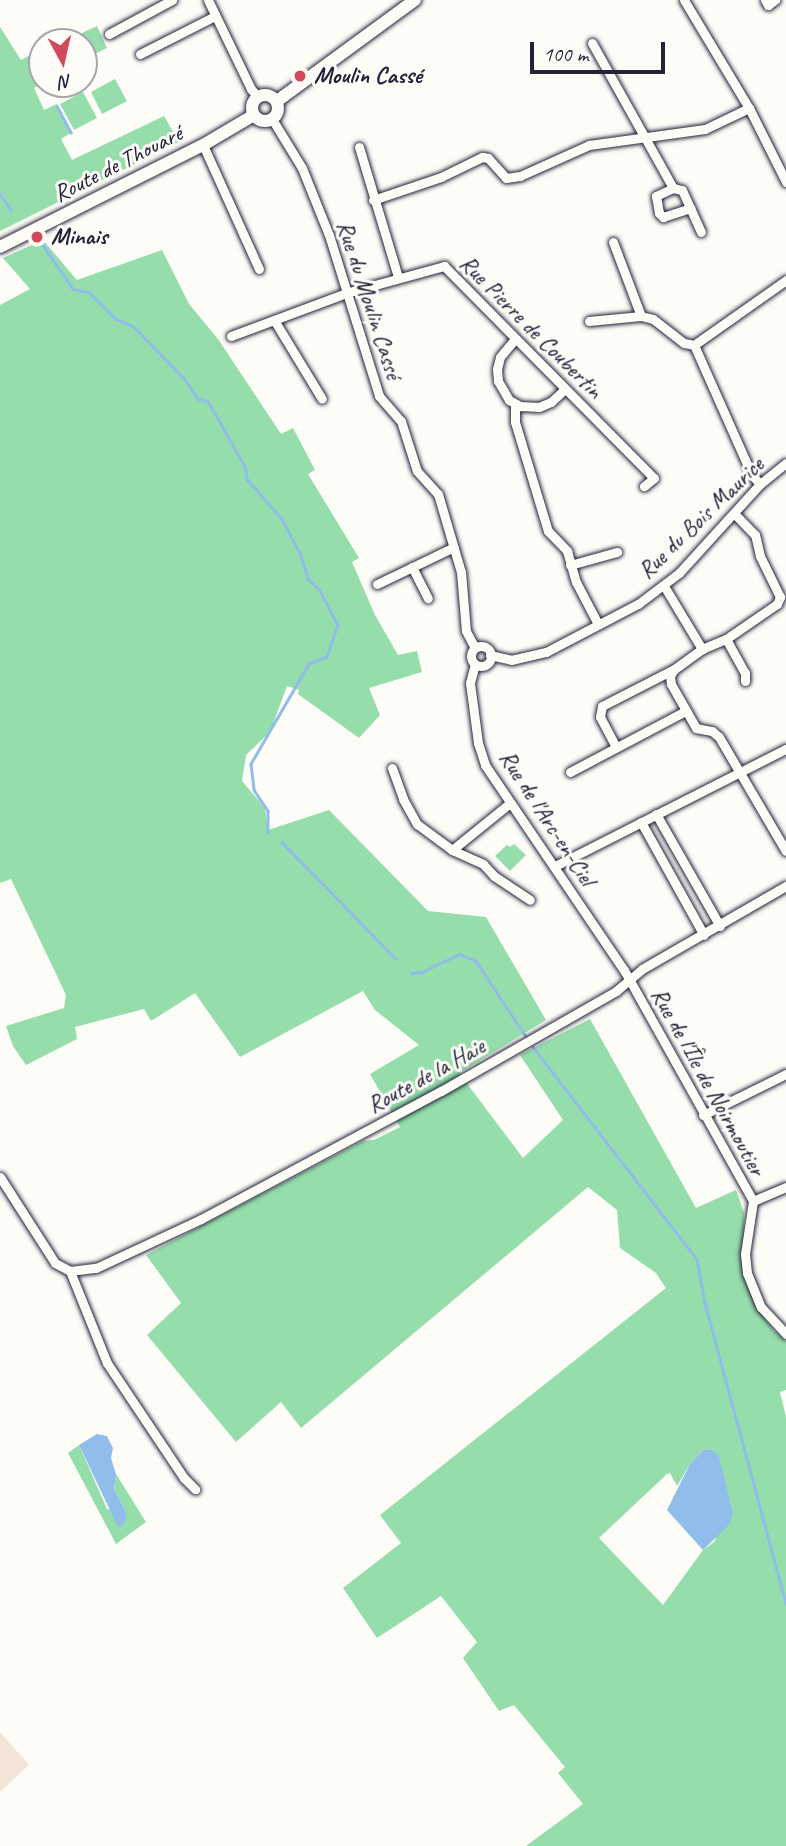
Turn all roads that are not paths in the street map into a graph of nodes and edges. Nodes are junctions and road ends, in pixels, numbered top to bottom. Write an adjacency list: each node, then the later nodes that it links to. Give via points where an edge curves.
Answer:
1 (172, 0): 8 (street)
2 (208, 0): 7 (street)
3 (415, 0): 12 (street)
4 (684, 0): 13 (street)
5 (765, 0): 6 (street, via 768,5)
6 (775, 0)
7 (215, 16): 10 (street); 11 (street)
8 (109, 34)
9 (593, 43): 16 (street)
10 (140, 54)
11 (258, 97): 12 (street, via 270,96); 14 (street, via 252,107)
12 (276, 101): 15 (street, via 279,109)
13 (749, 108): 16 (street, via 717,126); 19 (street)
14 (254, 116): 15 (street); 17 (street, Route de Thouaré)
15 (272, 119): 29 (street, Rue du Moulin Cassé, via 302,168)
16 (643, 136): 20 (street); 21 (street, via 589,145 506,178 482,157 441,177)
17 (203, 145): 25 (street, Route de Thouaré); 26 (street)
18 (359, 147): 21 (street)
19 (786, 182)
20 (673, 188): 22 (street, via 682,190); 22 (street, via 656,196 659,213 663,216)
21 (373, 200): 27 (street)
22 (691, 208): 23 (street)
23 (701, 232)
24 (613, 243): 30 (street)
25 (0, 247)
26 (258, 269)
27 (398, 277): 29 (street, Rue Pierre de Coubertin); 34 (street, Rue Pierre de Coubertin, via 438,265 447,267)
28 (786, 280): 35 (street)
29 (346, 293): 31 (street, Rue Pierre de Coubertin); 43 (street, Rue du Moulin Cassé, via 379,396 401,421 417,471 438,494)
30 (641, 316): 32 (street); 35 (street)
31 (274, 320): 33 (street, Rue Pierre de Coubertin); 37 (street)
32 (589, 321)
33 (231, 336)
34 (515, 339): 36 (street, Rue Pierre de Coubertin); 38 (street, via 500,357 497,369 503,393)
35 (694, 345): 40 (street)
36 (565, 389): 38 (street, via 545,405); 41 (street, Rue Pierre de Coubertin, via 654,478)
37 (322, 399)
38 (514, 404): 45 (street, via 514,422 548,531 567,551)
39 (786, 463): 40 (street, Rue du Bois Maurice)
40 (760, 484): 42 (street, Rue du Bois Maurice)
41 (644, 486)
42 (734, 513): 48 (street, Rue du Bois Maurice); 51 (street, via 755,535 780,597 777,604)
43 (454, 547): 46 (street); 52 (street, Rue du Moulin Cassé, via 466,631)
44 (617, 552): 45 (street)
45 (570, 565): 50 (street)
46 (412, 567): 47 (street); 49 (street)
47 (377, 584)
48 (664, 586): 50 (street, Rue du Bois Maurice); 53 (street)
49 (428, 598)
50 (598, 624): 54 (street, Rue du Bois Maurice, via 525,659)
51 (726, 639): 53 (street); 57 (street)
52 (475, 648): 54 (street, via 484,648); 55 (street, via 471,656)
53 (702, 649): 56 (street)
54 (490, 655): 55 (street, via 487,664)
55 (475, 664): 64 (street, Rue de l'Arc-en-Ciel, via 470,683 478,743 485,765)
56 (674, 669): 58 (street, via 671,684); 59 (street, via 602,706 600,718)
57 (745, 681)
58 (685, 711): 59 (street); 63 (street, via 696,728 719,737)
59 (616, 747): 62 (street)
60 (786, 749): 63 (street)
61 (392, 768): 67 (street, via 402,799 417,824)
62 (570, 772)
63 (738, 772): 65 (street); 68 (street)
64 (510, 803): 67 (street); 69 (street, Rue de l'Arc-en-Ciel)
65 (656, 814): 66 (street); 72 (street)
66 (641, 822): 69 (street); 73 (street)
67 (452, 850): 71 (street, via 483,864)
68 (786, 851)
69 (555, 866): 74 (street, Rue de l'Arc-en-Ciel)
70 (786, 886): 72 (street, Route de la Haie)
71 (530, 900)
72 (720, 926): 73 (street, Route de la Haie)
73 (704, 935): 74 (street, Route de la Haie, via 642,969)
74 (631, 980): 76 (street, Rue de l'Île de Noirmoutier); 80 (street, Route de la Haie, via 441,1091 201,1219 96,1268)
75 (786, 1074): 76 (street)
76 (703, 1115): 79 (street, Rue de l'Île de Noirmoutier)
77 (0, 1177): 80 (street, via 55,1263)
78 (786, 1187): 79 (street)
79 (752, 1201): 81 (street, via 747,1273 761,1307)
80 (69, 1271): 82 (street, via 107,1363)
81 (786, 1334)
82 (195, 1489)

